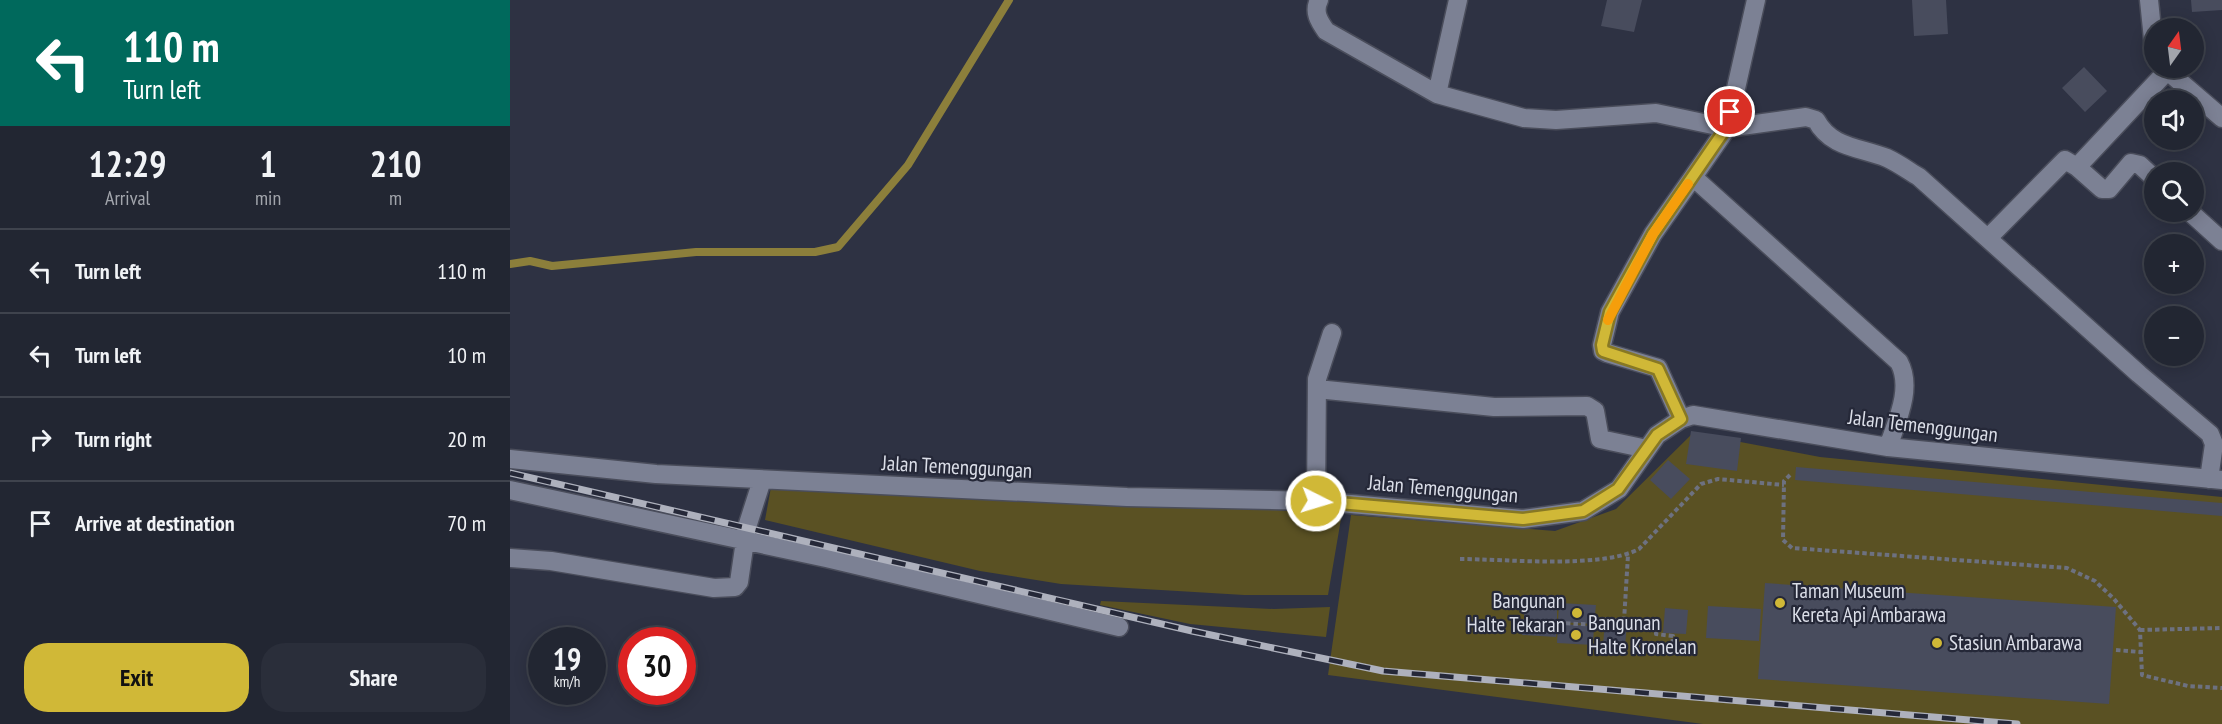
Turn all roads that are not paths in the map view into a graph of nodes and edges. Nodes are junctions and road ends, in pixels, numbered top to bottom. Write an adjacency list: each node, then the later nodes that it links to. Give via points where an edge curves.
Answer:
1 (1318, 0): 8 (street, via 1317,18 1326,31)
2 (1458, 0): 8 (street)
3 (1756, 0): 10 (street)
4 (2149, 0): 5 (street)
5 (2151, 18)
6 (2157, 78): 11 (street)
7 (2175, 78): 9 (street)
8 (1437, 94): 10 (street, via 1524,118 1556,120 1656,113)
9 (2222, 118)
10 (1726, 128): 13 (street); 15 (street, via 1806,117 1816,120 1834,142 1888,159 1919,177)
11 (2077, 167): 12 (street, via 2102,189 2109,189 2131,162); 15 (street, via 2065,160)
12 (2144, 169)
13 (1693, 177): 19 (street, via 1653,234 1610,312 1602,345 1607,353 1658,369); 20 (street, via 1899,362 1904,371 1903,404)
14 (2201, 222): 16 (street)
15 (1988, 238): 24 (street, via 2213,437)
16 (2222, 241)
17 (1332, 333): 18 (street, via 1320,365)
18 (1317, 389): 21 (street, via 1494,407 1587,406 1595,411 1600,439); 26 (street)
19 (1681, 419): 20 (street, Jalan Temenggungan, via 1707,416); 21 (street, Jalan Temenggungan, via 1657,435)
20 (1888, 447): 24 (street, Jalan Temenggungan)
21 (1647, 449): 26 (street, Jalan Temenggungan, via 1618,489 1583,511 1523,519)
22 (510, 459): 23 (street, Jalan Temenggungan)
23 (762, 480): 26 (street, Jalan Temenggungan, via 1127,497); 27 (street)
24 (2216, 480)
25 (510, 490): 27 (street)
26 (1316, 501)
27 (745, 541): 28 (street, via 739,582 727,589); 29 (street)
28 (510, 558)
29 (1119, 627)

